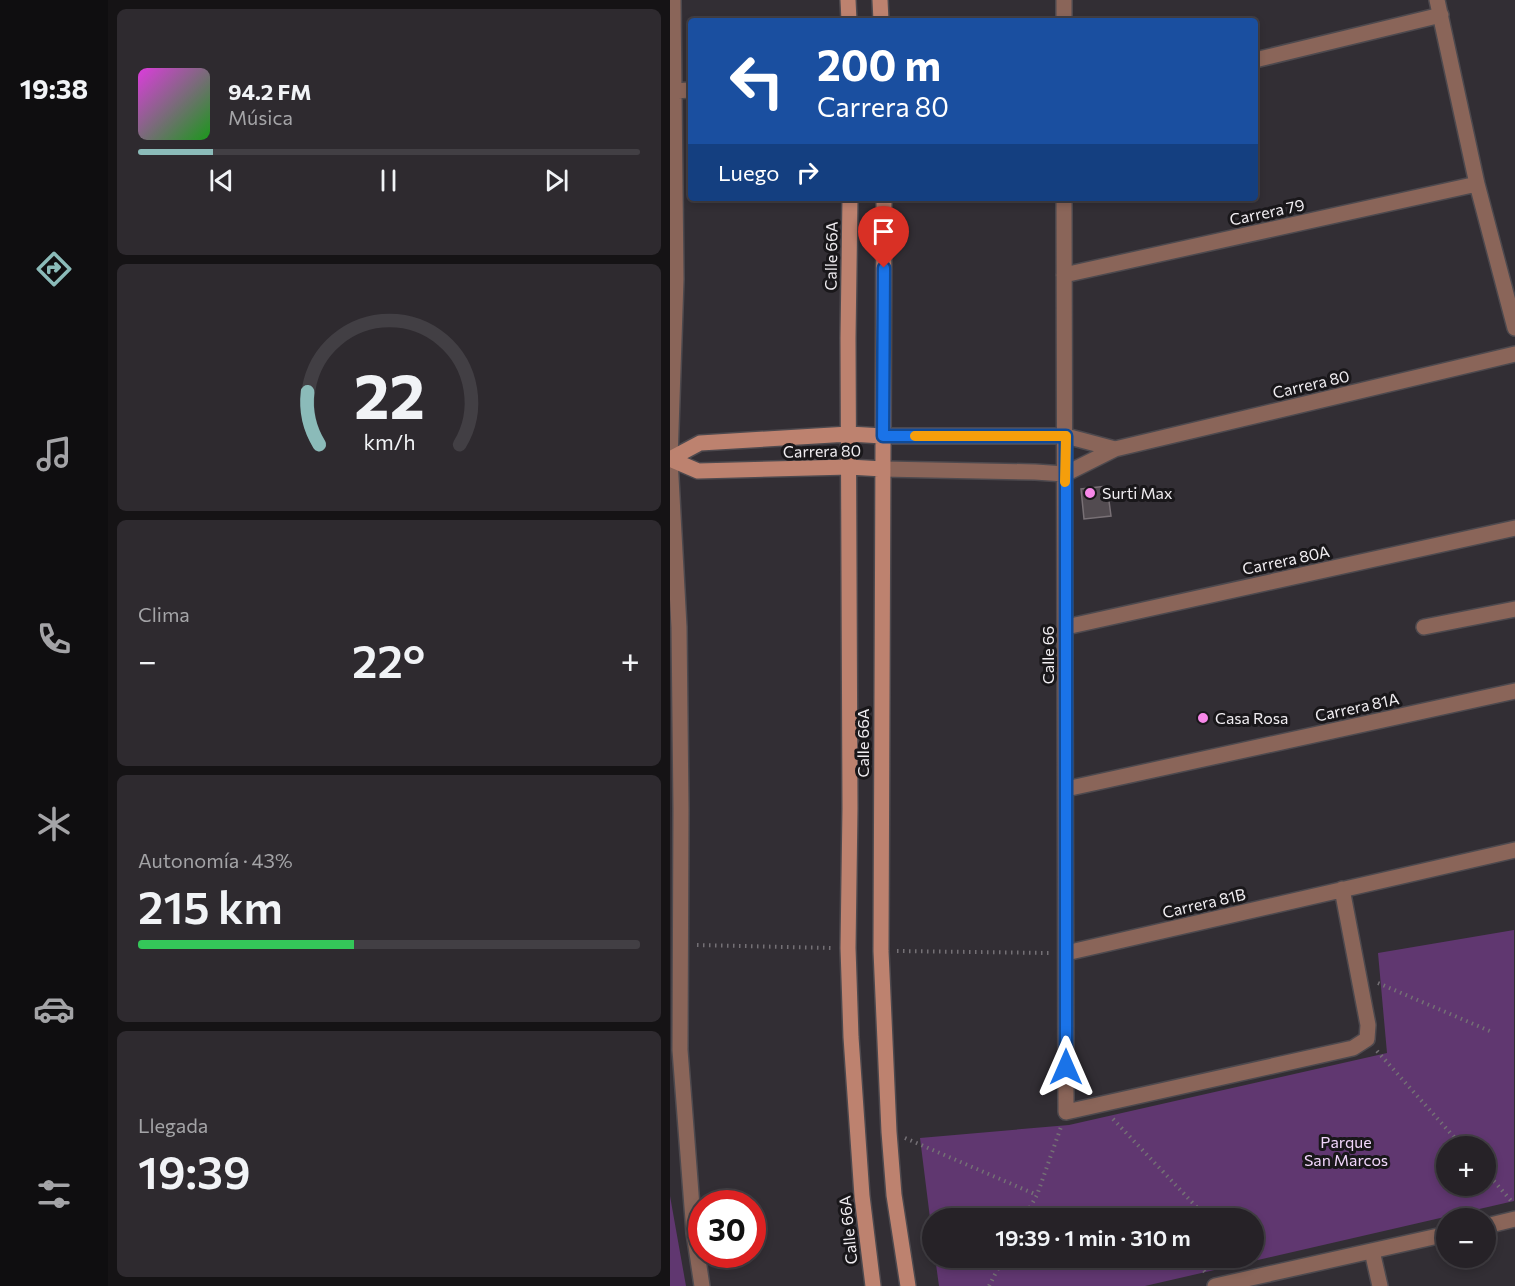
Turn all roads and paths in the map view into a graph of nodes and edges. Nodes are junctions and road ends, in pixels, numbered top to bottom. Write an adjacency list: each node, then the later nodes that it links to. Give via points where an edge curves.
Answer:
1 (673, 0): 11 (street)
2 (848, 0): 6 (street)
3 (880, 0): 7 (street)
4 (1064, 0): 8 (street)
5 (1439, 7): 9 (street); 13 (street)
6 (849, 18)
7 (881, 18)
8 (1064, 18)
9 (1258, 59)
10 (688, 90): 11 (street)
11 (673, 91): 12 (street)
12 (671, 117): 18 (street)
13 (1477, 184): 17 (street, Carrera 79); 19 (street)
14 (850, 201): 21 (street, Calle 66A)
15 (884, 201): 22 (street, Calle 66A)
16 (1064, 201): 17 (street, Calle 66)
17 (1064, 274): 23 (street, Calle 66)
18 (673, 280): 25 (street)
19 (1514, 328)
20 (1514, 354): 24 (street, Carrera 80)
21 (849, 434): 22 (street, Carrera 80); 25 (street, Carrera 80, via 700,443); 26 (street, Calle 66A)
22 (883, 436): 23 (street, Carrera 80); 27 (street, Calle 66A)
23 (1066, 436): 24 (street, Carrera 80); 28 (street, Calle 66)
24 (1115, 449): 28 (street, Carrera 80)
25 (670, 459): 26 (street, Carrera 80, via 698,471); 31 (street)
26 (848, 467): 27 (street, Carrera 80); 60 (street, Calle 66A, via 850,1037)
27 (883, 469): 28 (street, Carrera 80); 61 (street, Calle 66A, via 883,1017 894,1195)
28 (1066, 474): 32 (street, Calle 66)
29 (1514, 528): 32 (street, Carrera 80A)
30 (1514, 609): 33 (street)
31 (674, 627): 38 (street)
32 (1066, 627): 35 (street, Calle 66)
33 (1424, 627)
34 (1514, 691): 35 (street, Carrera 81A)
35 (1066, 789): 41 (street, Calle 66)
36 (1514, 850): 37 (street, Carrera 81B)
37 (1342, 889): 41 (street, Carrera 81B); 42 (street)
38 (681, 945): 39 (path); 59 (street, via 680,1050 694,1233)
39 (835, 948)
40 (897, 951): 41 (path)
41 (1066, 953): 46 (street, Calle 66)
42 (1358, 974): 43 (path); 44 (street)
43 (1492, 1032)
44 (1367, 1039): 45 (street, via 1353,1048); 47 (path)
45 (1099, 1105): 46 (street); 53 (path)
46 (1066, 1112): 50 (path)
47 (1453, 1136)
48 (901, 1137): 50 (path)
49 (1496, 1183): 51 (path)
50 (1037, 1195): 52 (path)
51 (1514, 1204)
52 (1030, 1208)
53 (1197, 1208)
54 (1514, 1219): 55 (street)
55 (1496, 1224)
56 (1436, 1236): 57 (street)
57 (1372, 1251): 63 (street); 64 (street)
58 (998, 1268): 62 (path)
59 (702, 1286)
60 (873, 1286)
61 (908, 1286)
62 (989, 1286)
63 (1217, 1286)
64 (1380, 1286)

